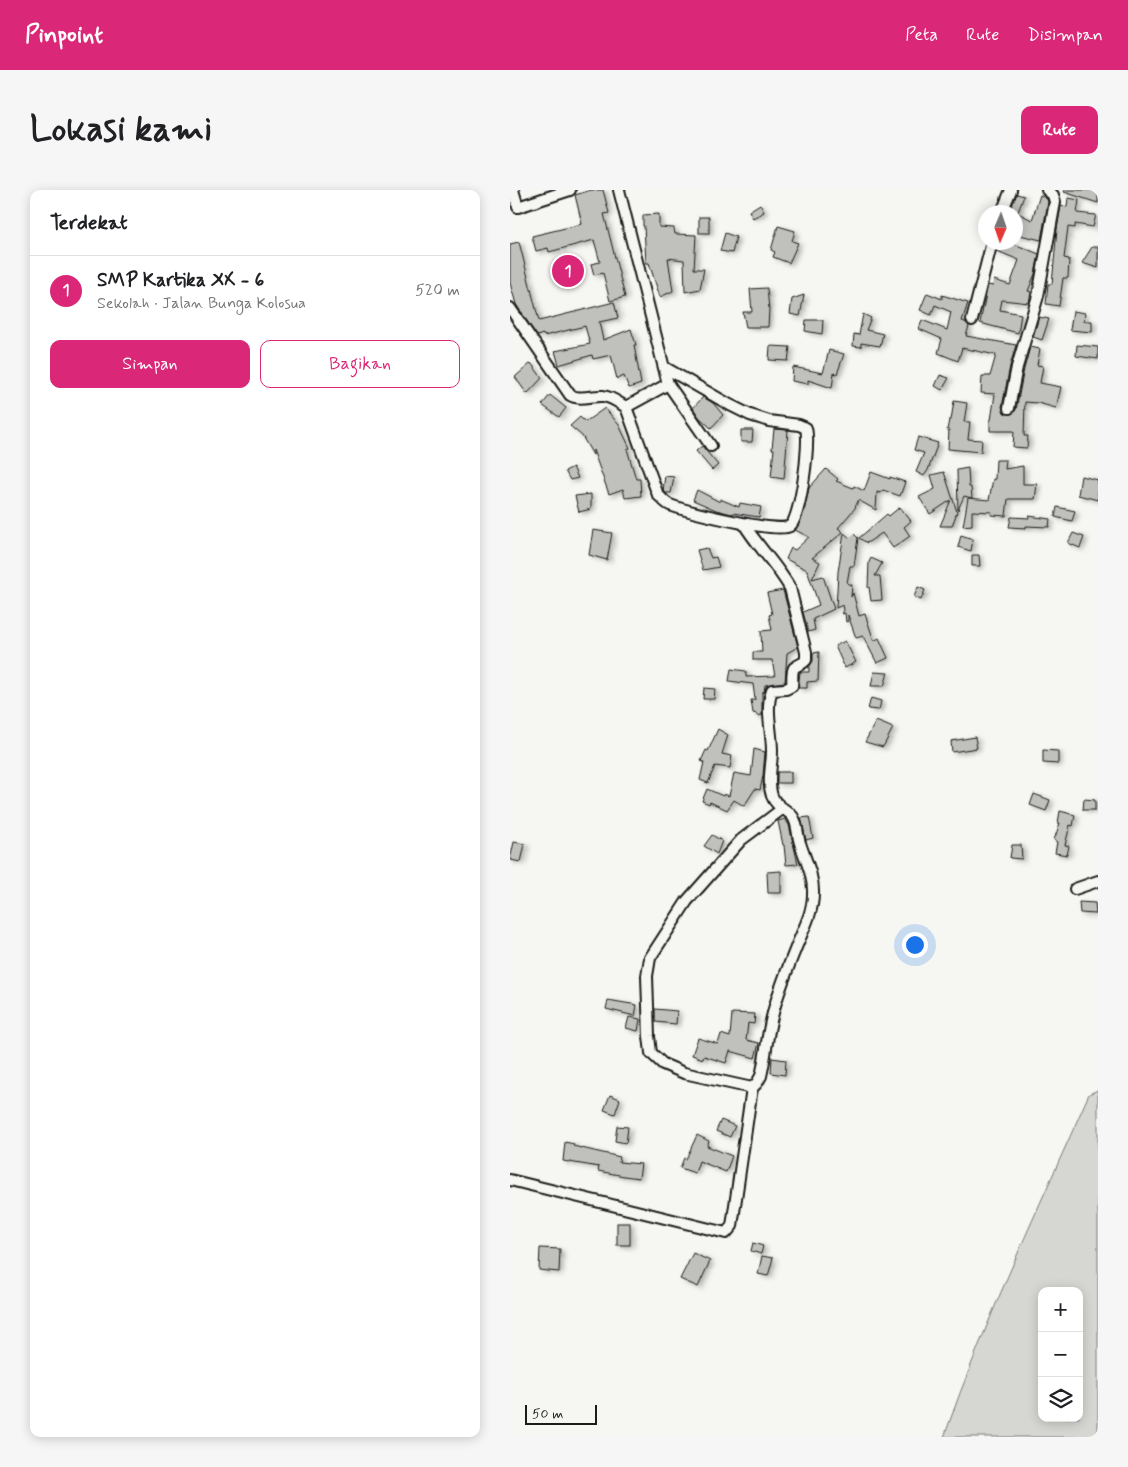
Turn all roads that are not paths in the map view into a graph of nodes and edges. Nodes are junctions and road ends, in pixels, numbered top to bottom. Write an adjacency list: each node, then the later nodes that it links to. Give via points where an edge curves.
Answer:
1 (513, 190): 7 (street)
2 (570, 190): 7 (street)
3 (619, 190): 11 (street)
4 (1011, 190): 6 (street)
5 (1047, 190): 14 (street, via 1055,202 1038,296 1017,367)
6 (1005, 205)
7 (514, 208)
8 (990, 250): 10 (street)
9 (510, 308): 13 (street, via 570,395 577,398 603,396)
10 (972, 320)
11 (664, 366): 12 (street); 16 (street, via 750,416 806,428 806,463 792,523 783,528)
12 (668, 384): 13 (street); 15 (street)
13 (626, 407): 16 (street, via 662,500)
14 (1009, 408)
15 (712, 446)
16 (744, 524): 17 (street, via 790,588 806,652 806,660 793,670 792,686 772,690 771,694 770,790 772,798)
17 (782, 809): 20 (street, via 795,821 811,878 812,904 773,1013 761,1076); 20 (street, via 741,840 687,901 650,958 647,976 651,1053 663,1064 684,1074)
18 (1098, 881): 19 (street)
19 (1075, 889)
20 (752, 1088): 21 (street, via 732,1226 726,1233)
21 (510, 1180)

